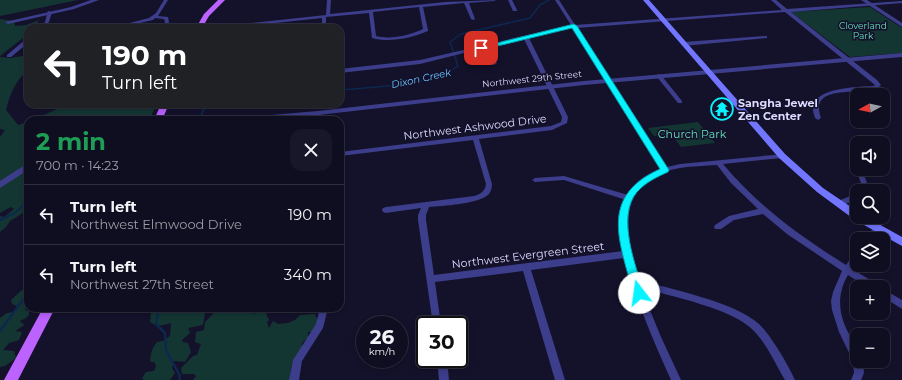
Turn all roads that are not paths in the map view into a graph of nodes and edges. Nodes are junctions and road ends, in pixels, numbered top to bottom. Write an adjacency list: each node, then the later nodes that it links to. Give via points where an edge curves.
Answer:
1 (96, 0): 19 (street)
2 (166, 0): 21 (street)
3 (222, 0): 28 (main road, via 206,15)
4 (329, 0): 20 (street)
5 (494, 0): 12 (street)
6 (510, 0): 16 (street)
7 (646, 0): 23 (main road)
8 (773, 0): 17 (street)
9 (864, 0): 14 (street)
10 (558, 1): 32 (street)
11 (444, 2): 12 (street); 15 (street)
12 (466, 2): 22 (street)
13 (902, 2): 14 (street)
14 (870, 4): 17 (street); 31 (street)
15 (422, 6): 18 (street); 18 (street, via 426,30 390,38 374,37)
16 (515, 10)
17 (786, 10): 23 (street); 42 (street)
18 (371, 11): 20 (street)
19 (50, 12): 24 (street); 25 (street)
20 (326, 16): 29 (street); 30 (street)
21 (155, 17): 26 (street); 27 (street, via 166,18)
22 (472, 19)
23 (663, 20): 32 (street); 36 (main road)
24 (8, 22)
25 (45, 24)
26 (127, 24)
27 (166, 24)
28 (201, 24)
29 (261, 24)
30 (325, 24)
31 (902, 25)
32 (574, 26): 33 (street); 47 (street)
33 (526, 37): 38 (street); 48 (street, Northwest Ashwood Drive)
34 (765, 37): 36 (street)
35 (24, 44): 39 (street)
36 (684, 44): 45 (main road)
37 (24, 48): 39 (street)
38 (481, 48): 43 (street); 44 (street, via 408,64)
39 (19, 49): 41 (street)
40 (902, 55): 42 (street, Northwest 29th Street)
41 (9, 56)
42 (848, 60): 45 (street, Northwest 29th Street); 51 (street, via 878,85 874,88 838,91 822,96 816,102)
43 (494, 63)
44 (344, 71)
45 (708, 72): 46 (street, Northwest 29th Street); 54 (main road)
46 (659, 76): 47 (street, Northwest 29th Street); 49 (street)
47 (608, 81): 48 (street, Northwest 29th Street); 57 (street)
48 (551, 87): 50 (street, Northwest 29th Street); 52 (street, Northwest Ashwood Drive, via 565,117 561,125)
49 (680, 102)
50 (318, 116)
51 (818, 118)
52 (475, 137): 53 (street, Northwest Ashwood Drive); 63 (street, via 489,184 487,192 475,199)
53 (344, 153)
54 (782, 156): 55 (street); 62 (main road)
55 (718, 162): 57 (street); 65 (street)
56 (24, 169): 59 (street)
57 (665, 170): 60 (street, via 643,181)
58 (535, 180): 60 (street, via 564,178)
59 (0, 184)
60 (628, 198): 72 (street, via 622,227)
61 (850, 199): 62 (street)
62 (838, 204): 66 (main road)
63 (426, 205): 64 (street); 76 (street, via 422,220)
64 (386, 210)
65 (763, 211): 68 (street, via 732,218); 75 (street)
66 (850, 212)
67 (869, 224): 69 (main road)
68 (718, 227)
69 (877, 229): 70 (street); 71 (main road)
70 (875, 232)
71 (902, 242)
72 (628, 254): 74 (street, Northwest Evergreen Street); 78 (street)
73 (850, 266): 75 (street)
74 (526, 267): 76 (street, Northwest Evergreen Street); 90 (street)
75 (847, 270): 77 (street); 84 (street, via 837,288 835,299 836,311)
76 (431, 279): 83 (street)
77 (863, 280)
78 (636, 283): 91 (street, via 648,320); 92 (street, via 744,318 759,330)
79 (890, 297): 80 (street)
80 (902, 305)
81 (47, 312): 87 (main road)
82 (323, 312): 88 (street, via 320,325 298,360)
83 (436, 316)
84 (850, 346)
85 (443, 368): 89 (street)
86 (858, 368): 93 (street)
87 (11, 380)
88 (294, 380)
89 (444, 380)
90 (560, 380)
91 (676, 380)
92 (790, 380)
93 (856, 380)

